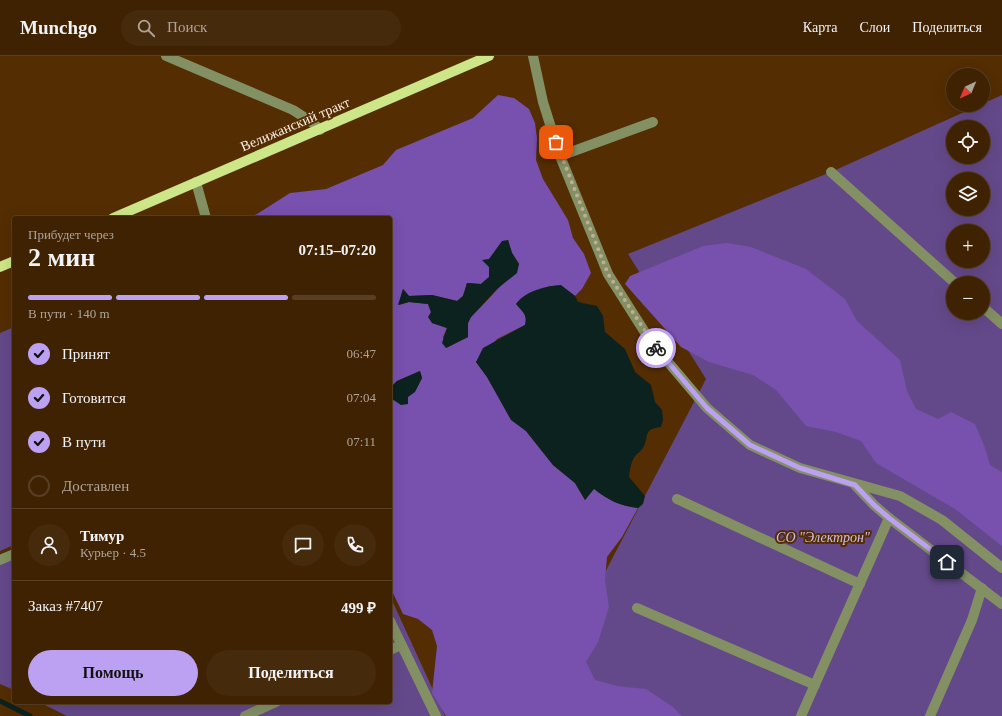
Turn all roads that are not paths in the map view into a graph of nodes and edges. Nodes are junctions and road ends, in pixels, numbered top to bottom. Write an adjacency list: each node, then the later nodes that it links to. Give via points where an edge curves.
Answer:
1 (166, 56): 5 (street, via 293,110)
2 (489, 56): 5 (main road, Велижанский тракт)
3 (533, 56): 6 (street, via 543,102)
4 (653, 122): 6 (street)
5 (320, 130): 8 (main road, Велижанский тракт)
6 (560, 156): 16 (street, via 608,274 651,342 707,408 750,445 800,468)
7 (831, 172): 13 (street)
8 (196, 182): 9 (main road, Велижанский тракт); 10 (street)
9 (118, 216)
10 (205, 216)
11 (12, 262): 12 (main road)
12 (0, 267)
13 (947, 276)
14 (990, 314): 15 (street)
15 (1002, 324)
16 (855, 485): 18 (street); 21 (street, via 900,496 942,520)
17 (676, 499): 22 (street)
18 (889, 518): 22 (street); 23 (street)
19 (12, 555): 20 (street)
20 (0, 560)
21 (1002, 568)
22 (860, 584): 29 (street)
23 (982, 588): 24 (street); 34 (street, via 972,620)
24 (1002, 604)
25 (637, 608): 29 (street)
26 (392, 626): 27 (street)
27 (401, 645): 28 (street); 32 (street)
28 (392, 649)
29 (815, 685): 33 (street)
30 (272, 704): 31 (street)
31 (245, 716)
32 (436, 716)
33 (801, 716)
34 (930, 716)

